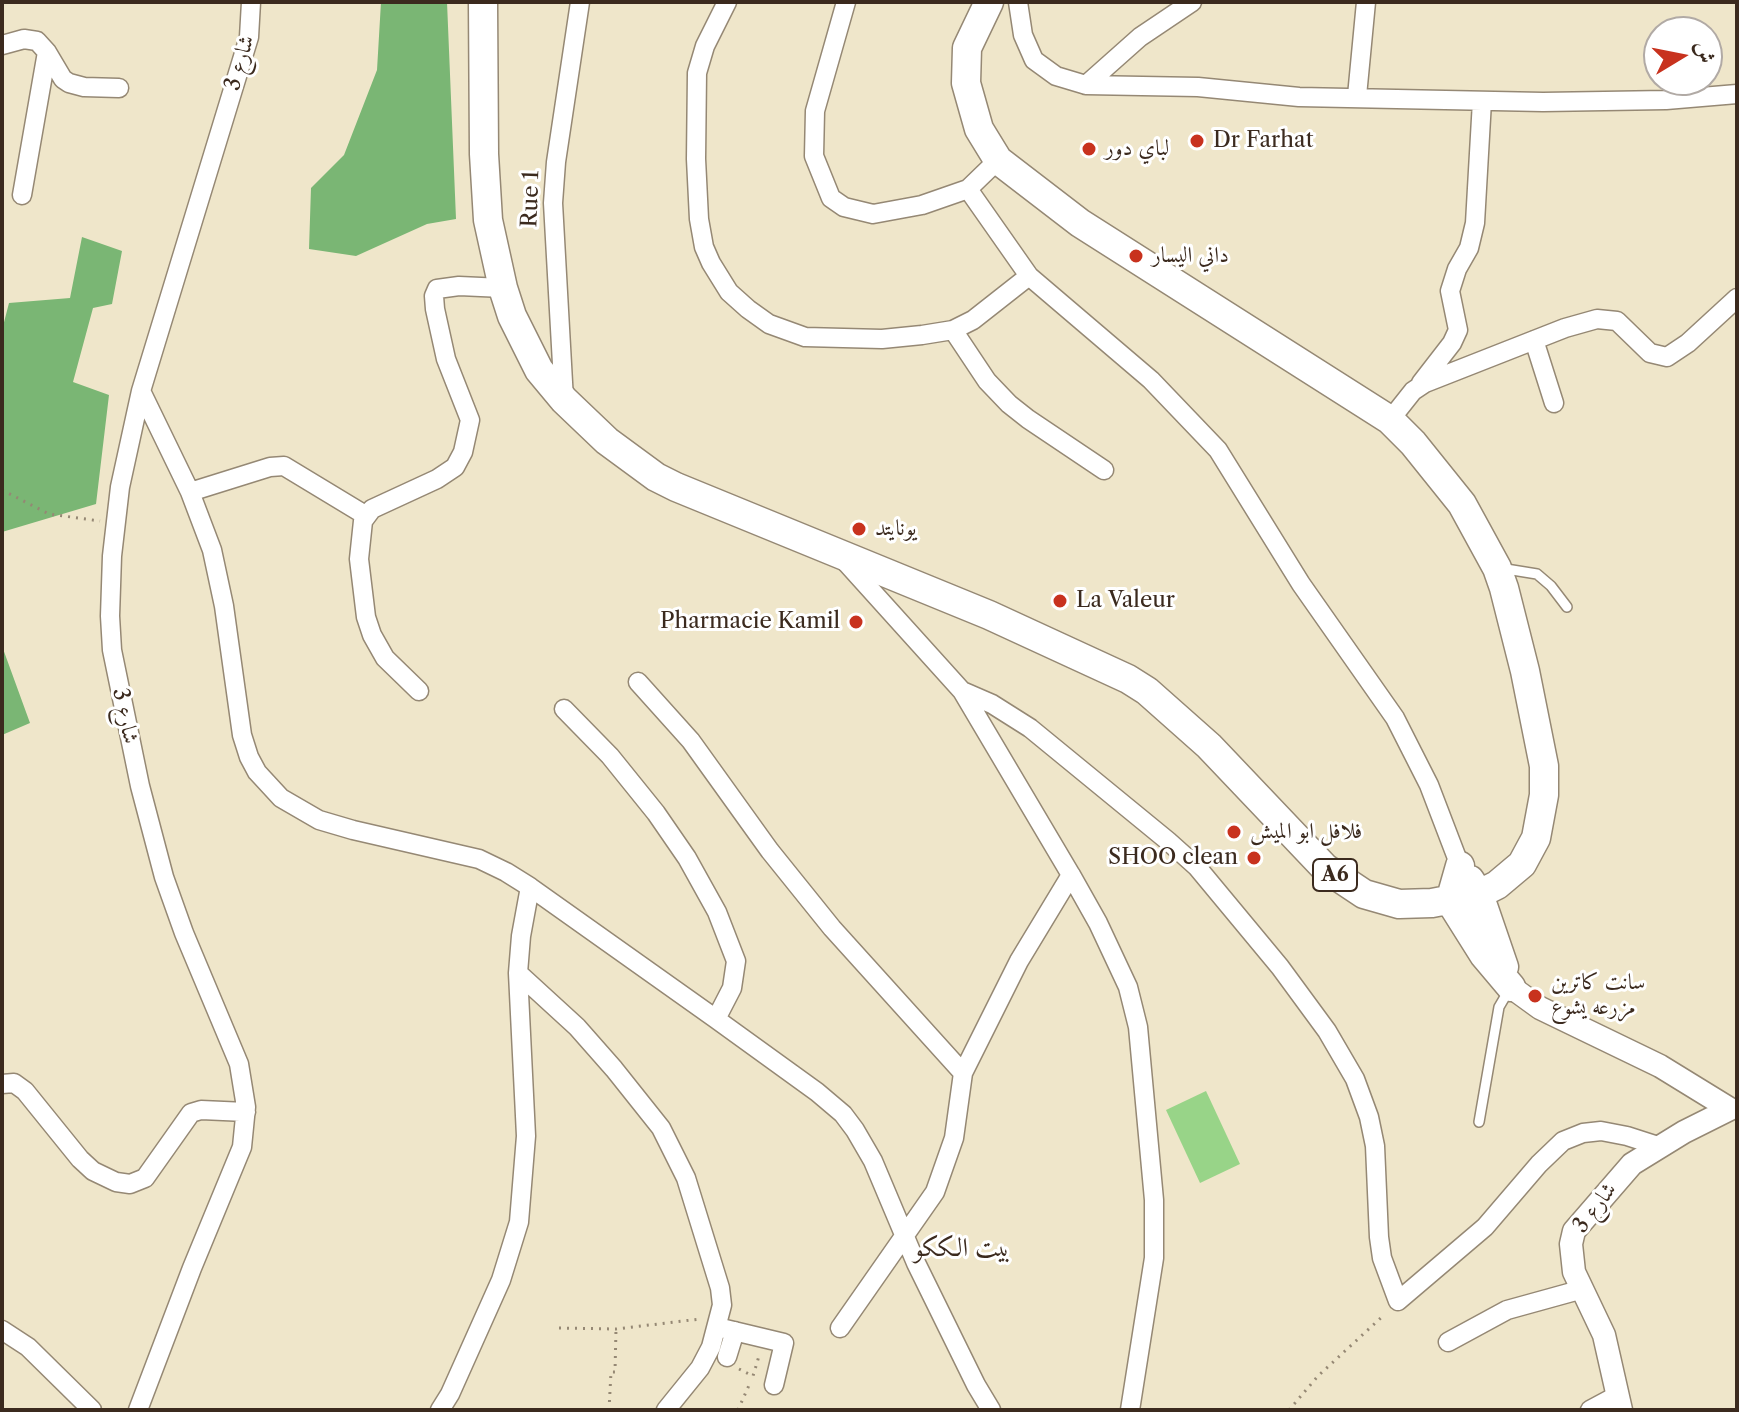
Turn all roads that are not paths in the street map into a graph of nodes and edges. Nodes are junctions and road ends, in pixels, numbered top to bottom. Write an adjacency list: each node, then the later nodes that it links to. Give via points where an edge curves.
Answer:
1 (251, 2): 26 (street, شارع 3, via 249,37)
2 (483, 2): 21 (highway, A6, via 488,220)
3 (580, 2): 27 (street, Rue 1, via 553,203)
4 (727, 2): 23 (street, via 699,60 695,115 699,219 704,247 721,281 769,324 805,337 882,339)
5 (846, 2): 18 (street, via 815,111 814,156 831,198 873,214)
6 (989, 2): 17 (highway, A6, via 967,48 966,83 979,129)
7 (1018, 2): 12 (street, via 1034,60 1056,76)
8 (1192, 2): 12 (street, via 1140,37)
9 (1366, 2): 15 (street)
10 (2, 45): 11 (street, via 33,39)
11 (47, 52): 13 (street, via 69,83); 19 (street)
12 (1086, 85): 15 (street)
13 (119, 88)
14 (1737, 94): 16 (street, via 1666,100)
15 (1357, 96): 16 (street)
16 (1482, 101): 25 (street, via 1475,223 1450,291 1458,330)
17 (998, 160): 18 (street); 29 (highway, A6, via 1080,223)
18 (968, 189): 20 (street)
19 (22, 195)
20 (1029, 276): 23 (street, via 989,310); 40 (street, via 1151,380 1218,450 1301,584 1395,718 1429,785)
21 (503, 288): 27 (highway, A6, via 539,370); 32 (street, via 449,286 435,293 446,359 470,420 468,438 455,467)
22 (1737, 298): 24 (street, via 1667,357 1650,353 1608,319)
23 (953, 330): 30 (street, via 1009,404)
24 (1534, 340): 25 (street); 28 (street)
25 (1420, 386): 29 (street)
26 (141, 391): 31 (street); 51 (street, شارع 3, via 115,523 112,650 140,786 169,891 239,1064)
27 (564, 400): 33 (highway, A6, via 656,477)
28 (1554, 403)
29 (1390, 420): 34 (highway, A6, via 1462,504)
30 (1104, 470)
31 (190, 492): 32 (street, via 284,466); 42 (street, via 219,579 242,735 265,782 319,820 479,859)
32 (365, 515): 37 (street, via 359,559 366,617 385,658)
33 (838, 553): 38 (street); 44 (highway, A6, via 989,615 1147,691 1209,746 1325,868 1364,894 1399,904)
34 (1497, 568): 35 (lane, via 1537,574); 43 (highway, A6, via 1537,726 1544,795 1530,854 1511,874)
35 (1567, 607)
36 (638, 682): 48 (street, via 697,748 832,928)
37 (419, 691)
38 (962, 691): 41 (street); 53 (street, via 1030,728 1187,859 1327,1031 1369,1117 1382,1258 1398,1301 1485,1227 1563,1141 1601,1131)
39 (564, 709): 47 (street, via 656,813 717,912 736,961 732,988)
40 (1460, 866): 43 (highway); 44 (highway)
41 (1071, 875): 48 (street, via 1019,961); 68 (street, via 1128,987 1138,1027 1154,1200 1154,1258)
42 (530, 887): 45 (street); 47 (street)
43 (1479, 894): 44 (highway, A6); 46 (highway)
44 (1450, 901): 46 (highway)
45 (518, 973): 56 (street, via 577,1027 661,1128 702,1226 720,1288); 65 (street, via 526,1136 519,1222 501,1280)
46 (1511, 987): 50 (street, via 1540,1008); 52 (lane, via 1499,1007)
47 (716, 1019): 54 (street, via 843,1114 873,1161)
48 (963, 1073): 54 (street, via 944,1171)
49 (2, 1084): 51 (street, via 19,1086 93,1171 130,1184 145,1178 191,1113)
50 (1735, 1108): 53 (street, شارع 3)
51 (246, 1112): 64 (street, شارع 3, via 242,1147)
52 (1479, 1122)
53 (1658, 1146): 55 (street, شارع 3, via 1613,1182 1574,1231 1574,1272)
54 (903, 1235): 57 (street); 67 (street)
55 (1583, 1289): 59 (street, via 1507,1310); 62 (street, شارع 3, via 1604,1335)
56 (724, 1325): 60 (street); 61 (street, via 784,1343); 66 (street, via 700,1368)
57 (840, 1328)
58 (2, 1330): 63 (street, via 28,1347)
59 (1448, 1342)
60 (728, 1361)
61 (774, 1385)
62 (1620, 1402): 69 (street)
63 (92, 1410)
64 (138, 1410)
65 (440, 1410)
66 (666, 1410)
67 (991, 1410)
68 (1130, 1410)
69 (1590, 1410)

